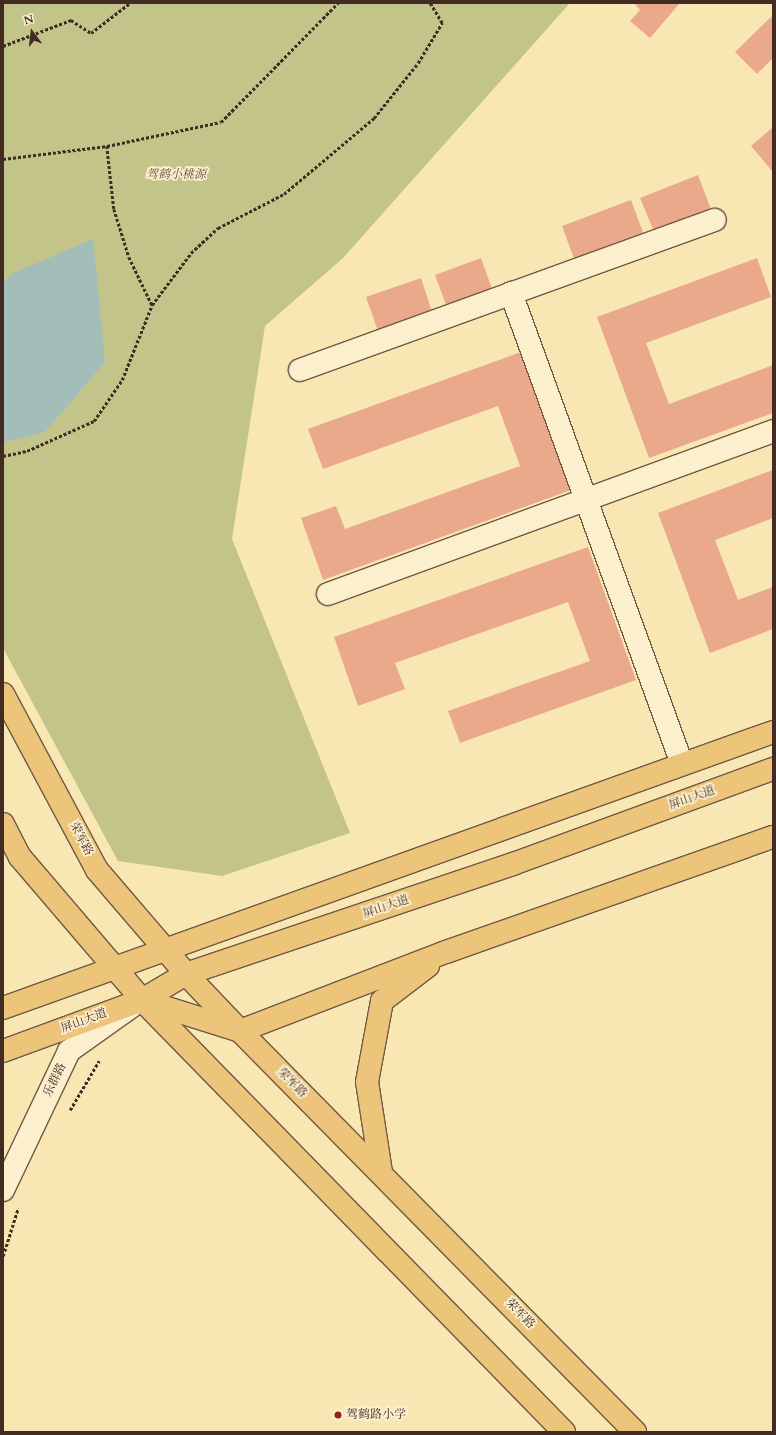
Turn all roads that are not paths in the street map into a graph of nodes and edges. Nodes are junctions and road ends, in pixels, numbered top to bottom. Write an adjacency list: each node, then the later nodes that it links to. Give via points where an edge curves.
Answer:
1 (715, 220): 2 (street)
2 (511, 294): 3 (street); 5 (street)
3 (300, 370)
4 (773, 431): 5 (street)
5 (585, 500): 6 (street); 9 (street)
6 (328, 594)
7 (3, 694): 14 (main road, 荣军路, via 97,870)
8 (773, 732): 9 (main road)
9 (682, 764): 14 (main road)
10 (773, 769): 17 (main road, 屏山大道, via 513,864)
11 (3, 824): 13 (main road)
12 (773, 837): 15 (main road)
13 (12, 854): 16 (main road)
14 (165, 950): 16 (main road); 17 (main road, 荣军路)
15 (446, 952): 20 (main road); 22 (main road, via 382,1001 367,1082)
16 (116, 969): 18 (main road); 19 (main road)
17 (186, 974): 18 (main road, 屏山大道); 20 (main road, 荣军路)
18 (142, 1000): 20 (main road); 21 (main road, 屏山大道); 23 (street, 乐群路, via 70,1051); 24 (main road)
19 (3, 1008)
20 (240, 1031): 22 (main road, 荣军路)
21 (3, 1051)
22 (381, 1172): 25 (main road, 荣军路)
23 (12, 1195)
24 (564, 1432)
25 (635, 1432)

